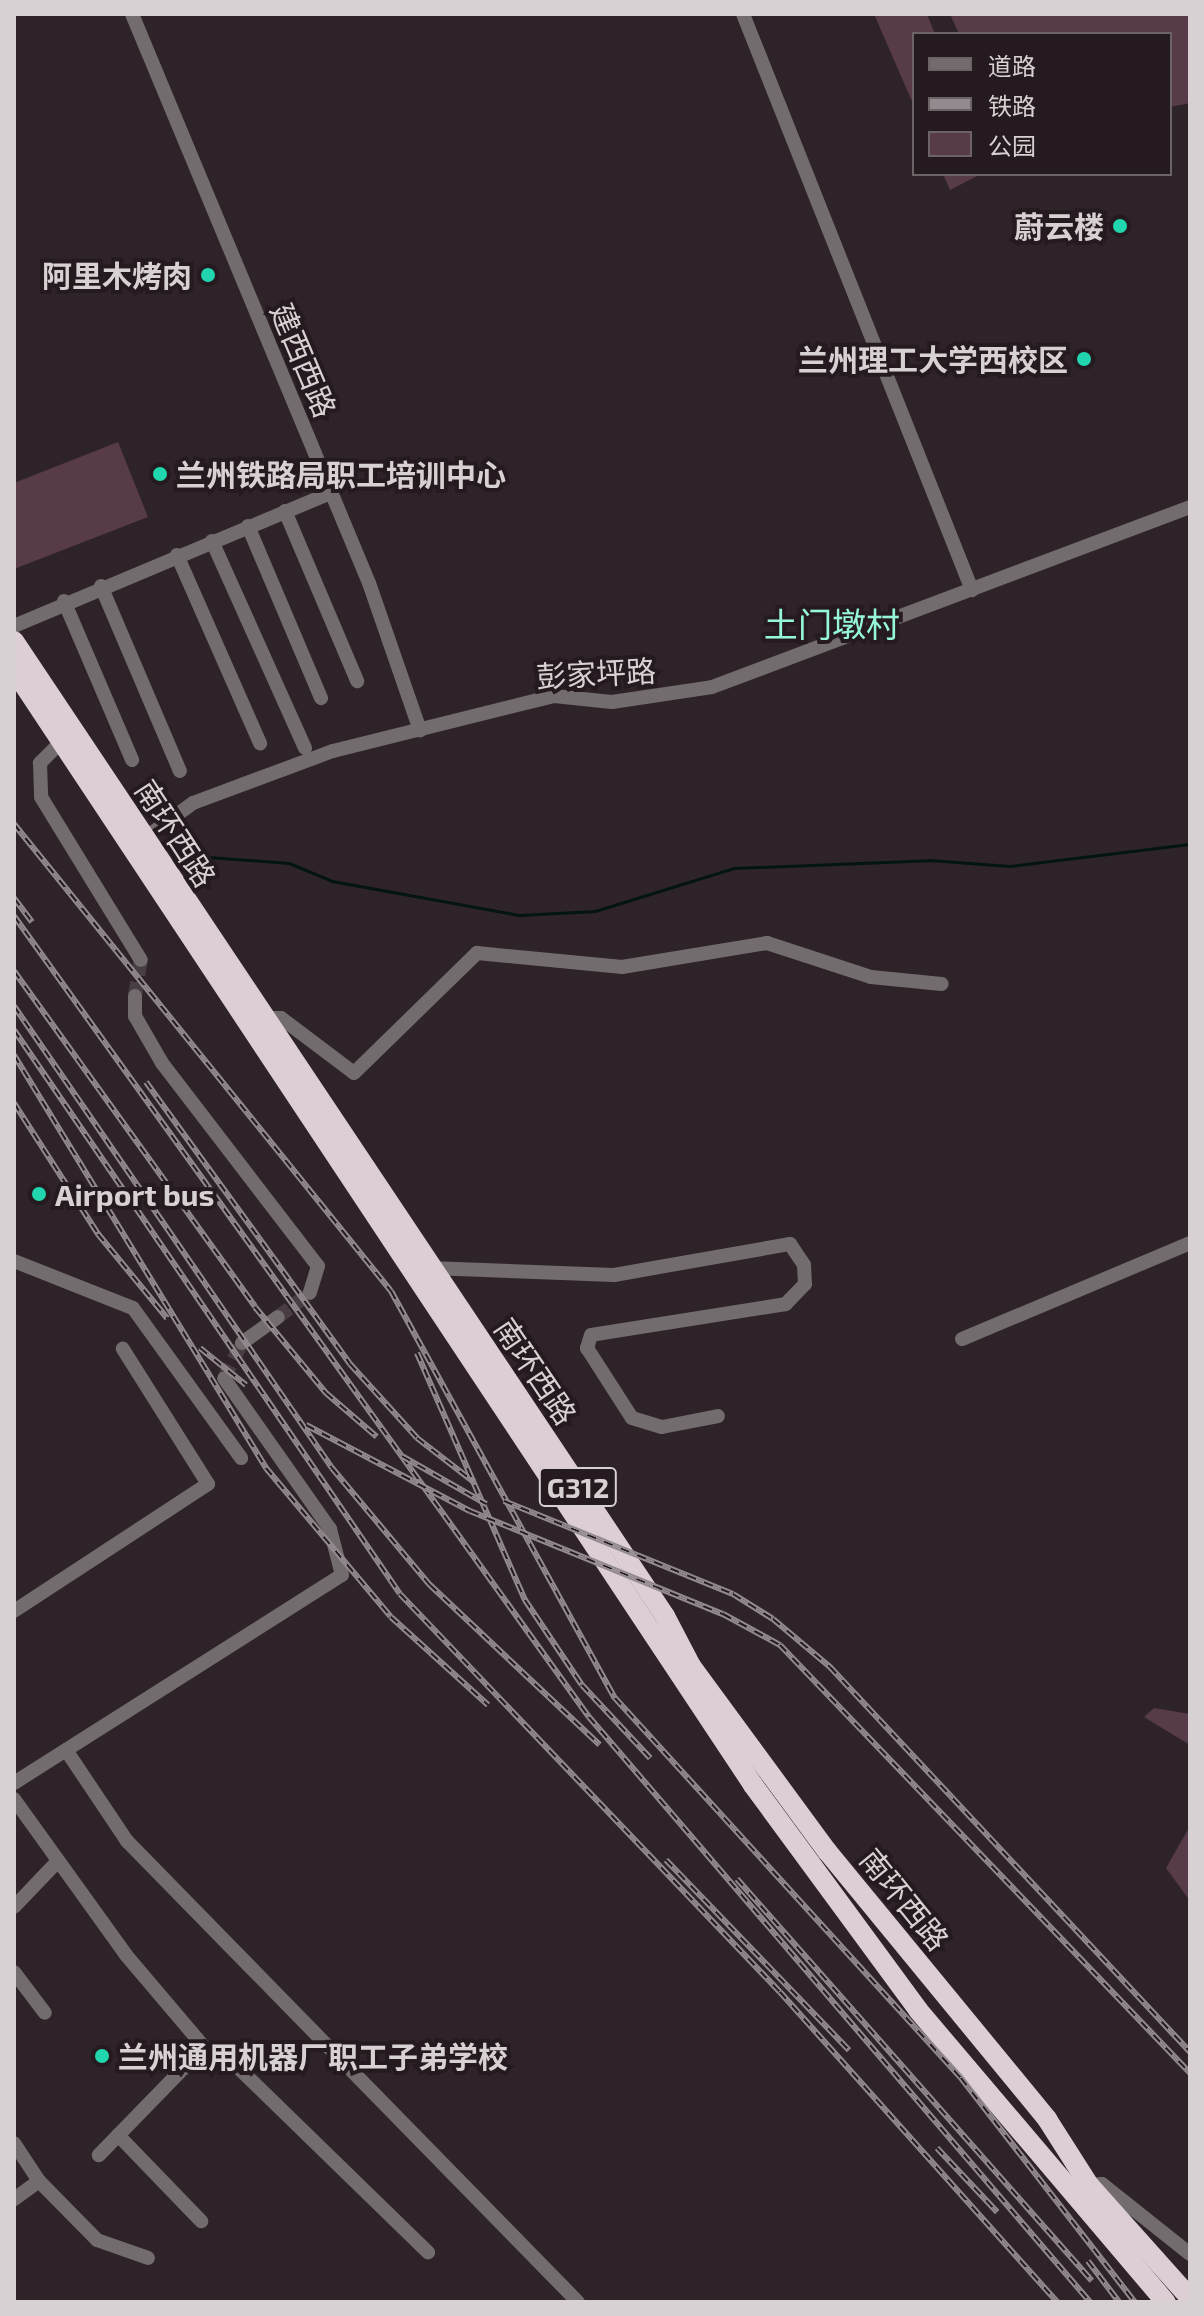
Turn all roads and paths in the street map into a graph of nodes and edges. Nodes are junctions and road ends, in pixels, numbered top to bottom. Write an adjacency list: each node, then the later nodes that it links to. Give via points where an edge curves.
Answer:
1 (132, 14): 3 (street, 建西西路)
2 (743, 14): 10 (street)
3 (331, 493): 5 (street); 17 (street, 建西西路)
4 (1190, 507): 10 (street, 彭家坪路)
5 (285, 511): 6 (street); 15 (street)
6 (248, 526): 7 (street); 16 (street)
7 (212, 541): 8 (street); 20 (street)
8 (177, 555): 9 (street); 19 (street)
9 (101, 586): 11 (street); 22 (street)
10 (972, 590): 17 (street, 彭家坪路, via 712,687 612,702 554,696)
11 (64, 601): 12 (street); 21 (street)
12 (14, 626)
13 (14, 641): 23 (highway, 南环西路 / G312)
14 (14, 670): 18 (highway, 南环西路 / G312)
15 (357, 681)
16 (321, 698)
17 (420, 730): 23 (street, 彭家坪路, via 237,784 193,803)
18 (61, 742): 24 (street, via 40,763 41,797); 60 (highway, 南环西路 / G312, via 753,1785 918,2010)
19 (260, 743)
20 (305, 748)
21 (132, 760)
22 (180, 771)
23 (144, 839): 27 (highway, 南环西路 / G312)
24 (141, 960)
25 (942, 984): 27 (street, via 871,977 767,943 622,967 477,953 354,1073 281,1018)
26 (135, 996): 31 (street, via 135,1016 156,1053 318,1266)
27 (263, 1018): 30 (highway, 南环西路 / G312)
28 (1190, 1243): 33 (street)
29 (14, 1261): 38 (street, via 133,1308)
30 (430, 1268): 37 (street, via 614,1275 790,1244 804,1265 805,1284 786,1304 591,1335 587,1348 632,1418 662,1427); 52 (highway, 南环西路 / G312, via 691,1666 827,1851 1047,2119)
31 (310, 1293)
32 (278, 1317): 34 (street)
33 (962, 1339)
34 (242, 1343)
35 (123, 1349): 39 (street, via 208,1484)
36 (224, 1378): 40 (street, via 330,1529 342,1575)
37 (718, 1416)
38 (241, 1458)
39 (14, 1611)
40 (66, 1750): 41 (street); 59 (street, via 127,1841)
41 (14, 1783)
42 (14, 1799): 43 (street)
43 (57, 1862): 44 (street); 47 (street)
44 (14, 1907)
45 (14, 1972): 46 (street)
46 (45, 2013)
47 (204, 2047): 48 (street); 55 (street, via 221,2051)
48 (118, 2135): 50 (street); 54 (street)
49 (14, 2143): 51 (street)
50 (99, 2155)
51 (39, 2181): 53 (street); 57 (street, via 97,2240)
52 (1089, 2185): 56 (street, via 1102,2184); 58 (highway, 南环西路 / G312)
53 (14, 2199)
54 (201, 2221)
55 (428, 2252)
56 (1190, 2254)
57 (148, 2258)
58 (1190, 2298)
59 (578, 2302)
60 (1166, 2302)

